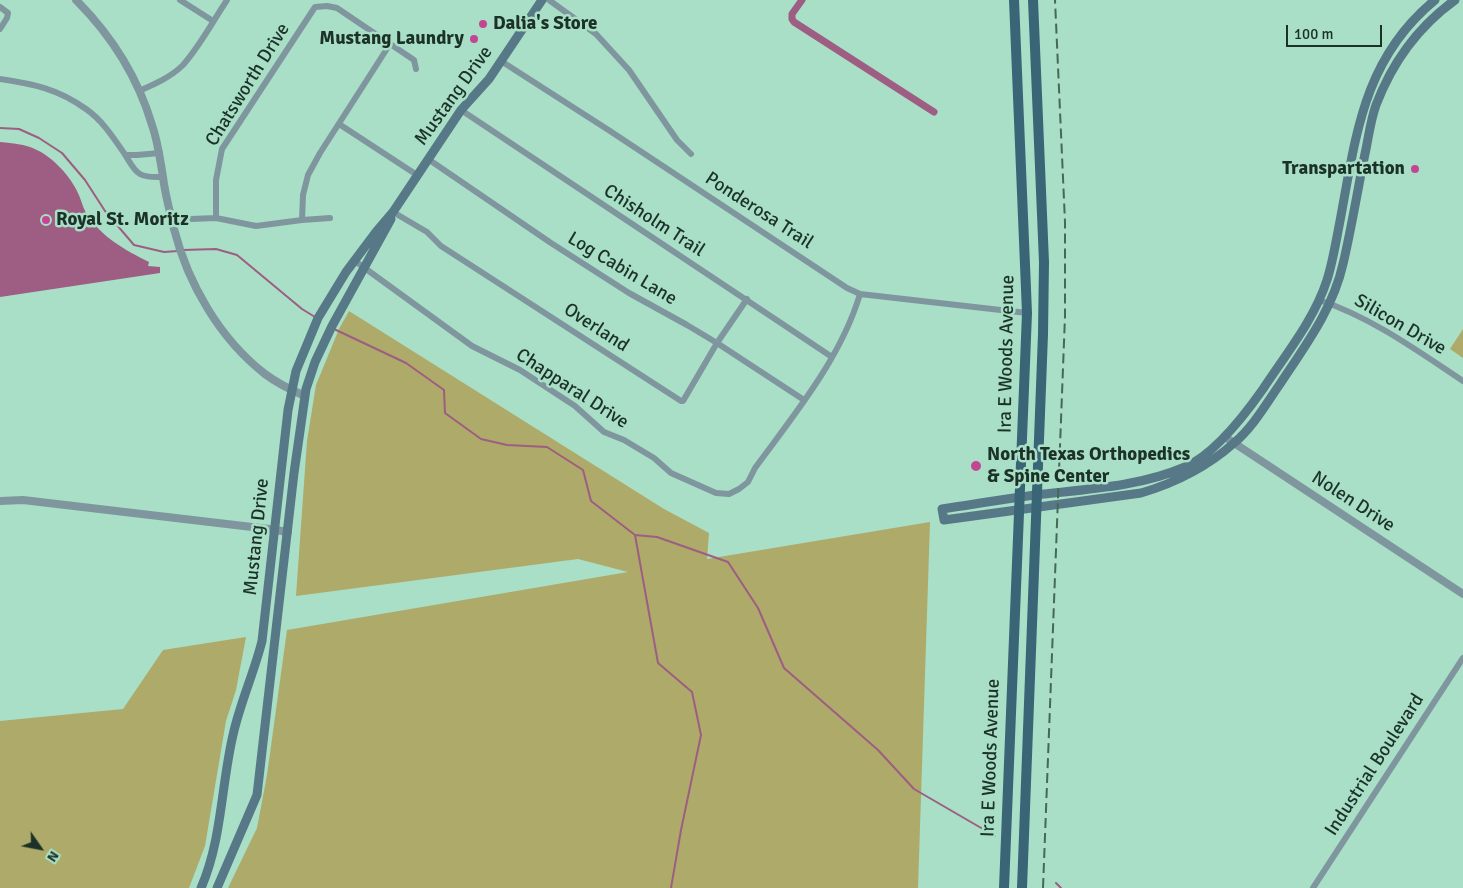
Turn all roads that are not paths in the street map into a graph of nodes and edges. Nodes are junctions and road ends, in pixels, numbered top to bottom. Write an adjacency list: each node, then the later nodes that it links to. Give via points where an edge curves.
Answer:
1 (76, 0): 19 (street, via 111,42)
2 (180, 0): 11 (street)
3 (227, 0): 11 (street)
4 (542, 0): 15 (main road, Mustang Drive)
5 (549, 0): 23 (street, via 596,34 629,70 677,140)
6 (1014, 0): 27 (main road, Ira E Woods Avenue)
7 (1033, 0): 26 (main road, Ira E Woods Avenue)
8 (1435, 0): 14 (main road, via 1395,41)
9 (1454, 0): 16 (main road, via 1426,25)
10 (0, 7): 12 (street, via 8,13)
11 (213, 21): 19 (street, via 182,66 159,83)
12 (0, 30)
13 (390, 44): 17 (street, via 414,60); 21 (street); 33 (street, Chatsworth Drive, via 337,8 315,7 222,149 216,180)
14 (1385, 58): 16 (main road); 30 (main road, via 1367,94)
15 (501, 61): 20 (main road, Mustang Drive); 39 (street, Ponderosa Trail)
16 (1396, 65): 31 (main road, via 1376,106)
17 (416, 69)
18 (0, 79): 24 (street, via 53,90 70,99 96,117)
19 (139, 91): 22 (street)
20 (460, 110): 25 (main road, Mustang Drive); 40 (street, Chisholm Trail)
21 (339, 124): 28 (street); 35 (street, via 308,175)
22 (160, 153): 24 (street); 29 (street)
23 (691, 154)
24 (126, 155): 29 (street, via 142,175)
25 (428, 158): 28 (main road, Mustang Drive); 44 (street, Log Cabin Lane, via 629,293)
26 (1040, 164): 27 (main road); 54 (main road, Ira E Woods Avenue, via 1044,262)
27 (1022, 165): 43 (main road, Ira E Woods Avenue)
28 (418, 175): 32 (main road, Mustang Drive)
29 (163, 177): 36 (street)
30 (1347, 182): 31 (main road); 41 (main road, via 1332,262)
31 (1359, 183): 42 (main road, via 1343,265)
32 (393, 212): 37 (main road, Mustang Drive); 38 (main road, Mustang Drive); 44 (street, Overland, via 418,225 442,246 681,401)
33 (216, 218): 35 (street, via 256,226); 36 (street)
34 (330, 218): 35 (street)
35 (302, 220)
36 (173, 223): 47 (street, via 186,268 212,316 243,354 265,374)
37 (355, 261): 38 (street, Chapparal Drive); 47 (main road, Mustang Drive, via 318,318 296,371)
38 (364, 267): 48 (main road, Mustang Drive, via 315,362); 49 (street, Chapparal Drive, via 472,346 520,370 575,406 604,432 654,458 671,473 716,493 729,494 748,482)
39 (860, 294): 43 (street, Ponderosa Trail); 45 (street, Chapparal Drive)
40 (747, 299): 44 (street, Overland); 45 (street, Chisholm Trail)
41 (1319, 300): 42 (street, Silicon Drive); 50 (main road, via 1308,322 1256,399)
42 (1331, 304): 46 (street, Silicon Drive, via 1392,335); 51 (main road, via 1262,411)
43 (1027, 312): 55 (main road, Ira E Woods Avenue)
44 (717, 343): 49 (street, Log Cabin Lane)
45 (832, 356): 49 (street, Chapparal Drive)
46 (1463, 381)
47 (292, 390): 48 (street); 59 (main road, Mustang Drive)
48 (305, 396): 60 (main road, Mustang Drive)
49 (804, 400)
50 (1225, 437): 51 (street, Nolen Drive); 52 (main road, via 1192,463)
51 (1234, 443): 53 (main road, via 1203,466); 61 (street, Nolen Drive)
52 (1158, 477): 53 (main road); 54 (main road)
53 (1160, 487): 57 (main road, via 1113,498)
54 (1036, 495): 55 (main road); 57 (main road, Ira E Woods Avenue)
55 (1020, 497): 58 (main road, Ira E Woods Avenue); 58 (main road, via 942,509 944,520)
56 (0, 501): 59 (street, via 33,501)
57 (1036, 508): 58 (main road); 64 (main road, Ira E Woods Avenue)
58 (1019, 510): 63 (main road, Ira E Woods Avenue)
59 (275, 530): 60 (street); 65 (main road, Mustang Drive, via 262,641 233,735 216,840)
60 (288, 532): 66 (main road, Mustang Drive, via 257,795)
61 (1463, 594)
62 (1463, 658): 69 (street, Industrial Boulevard)
63 (1010, 738): 64 (main road, via 1018,738); 67 (main road, Ira E Woods Avenue)
64 (1028, 749): 68 (main road, Ira E Woods Avenue)
65 (201, 888)
66 (217, 888)
67 (1004, 888)
68 (1022, 888)
69 (1313, 888)

